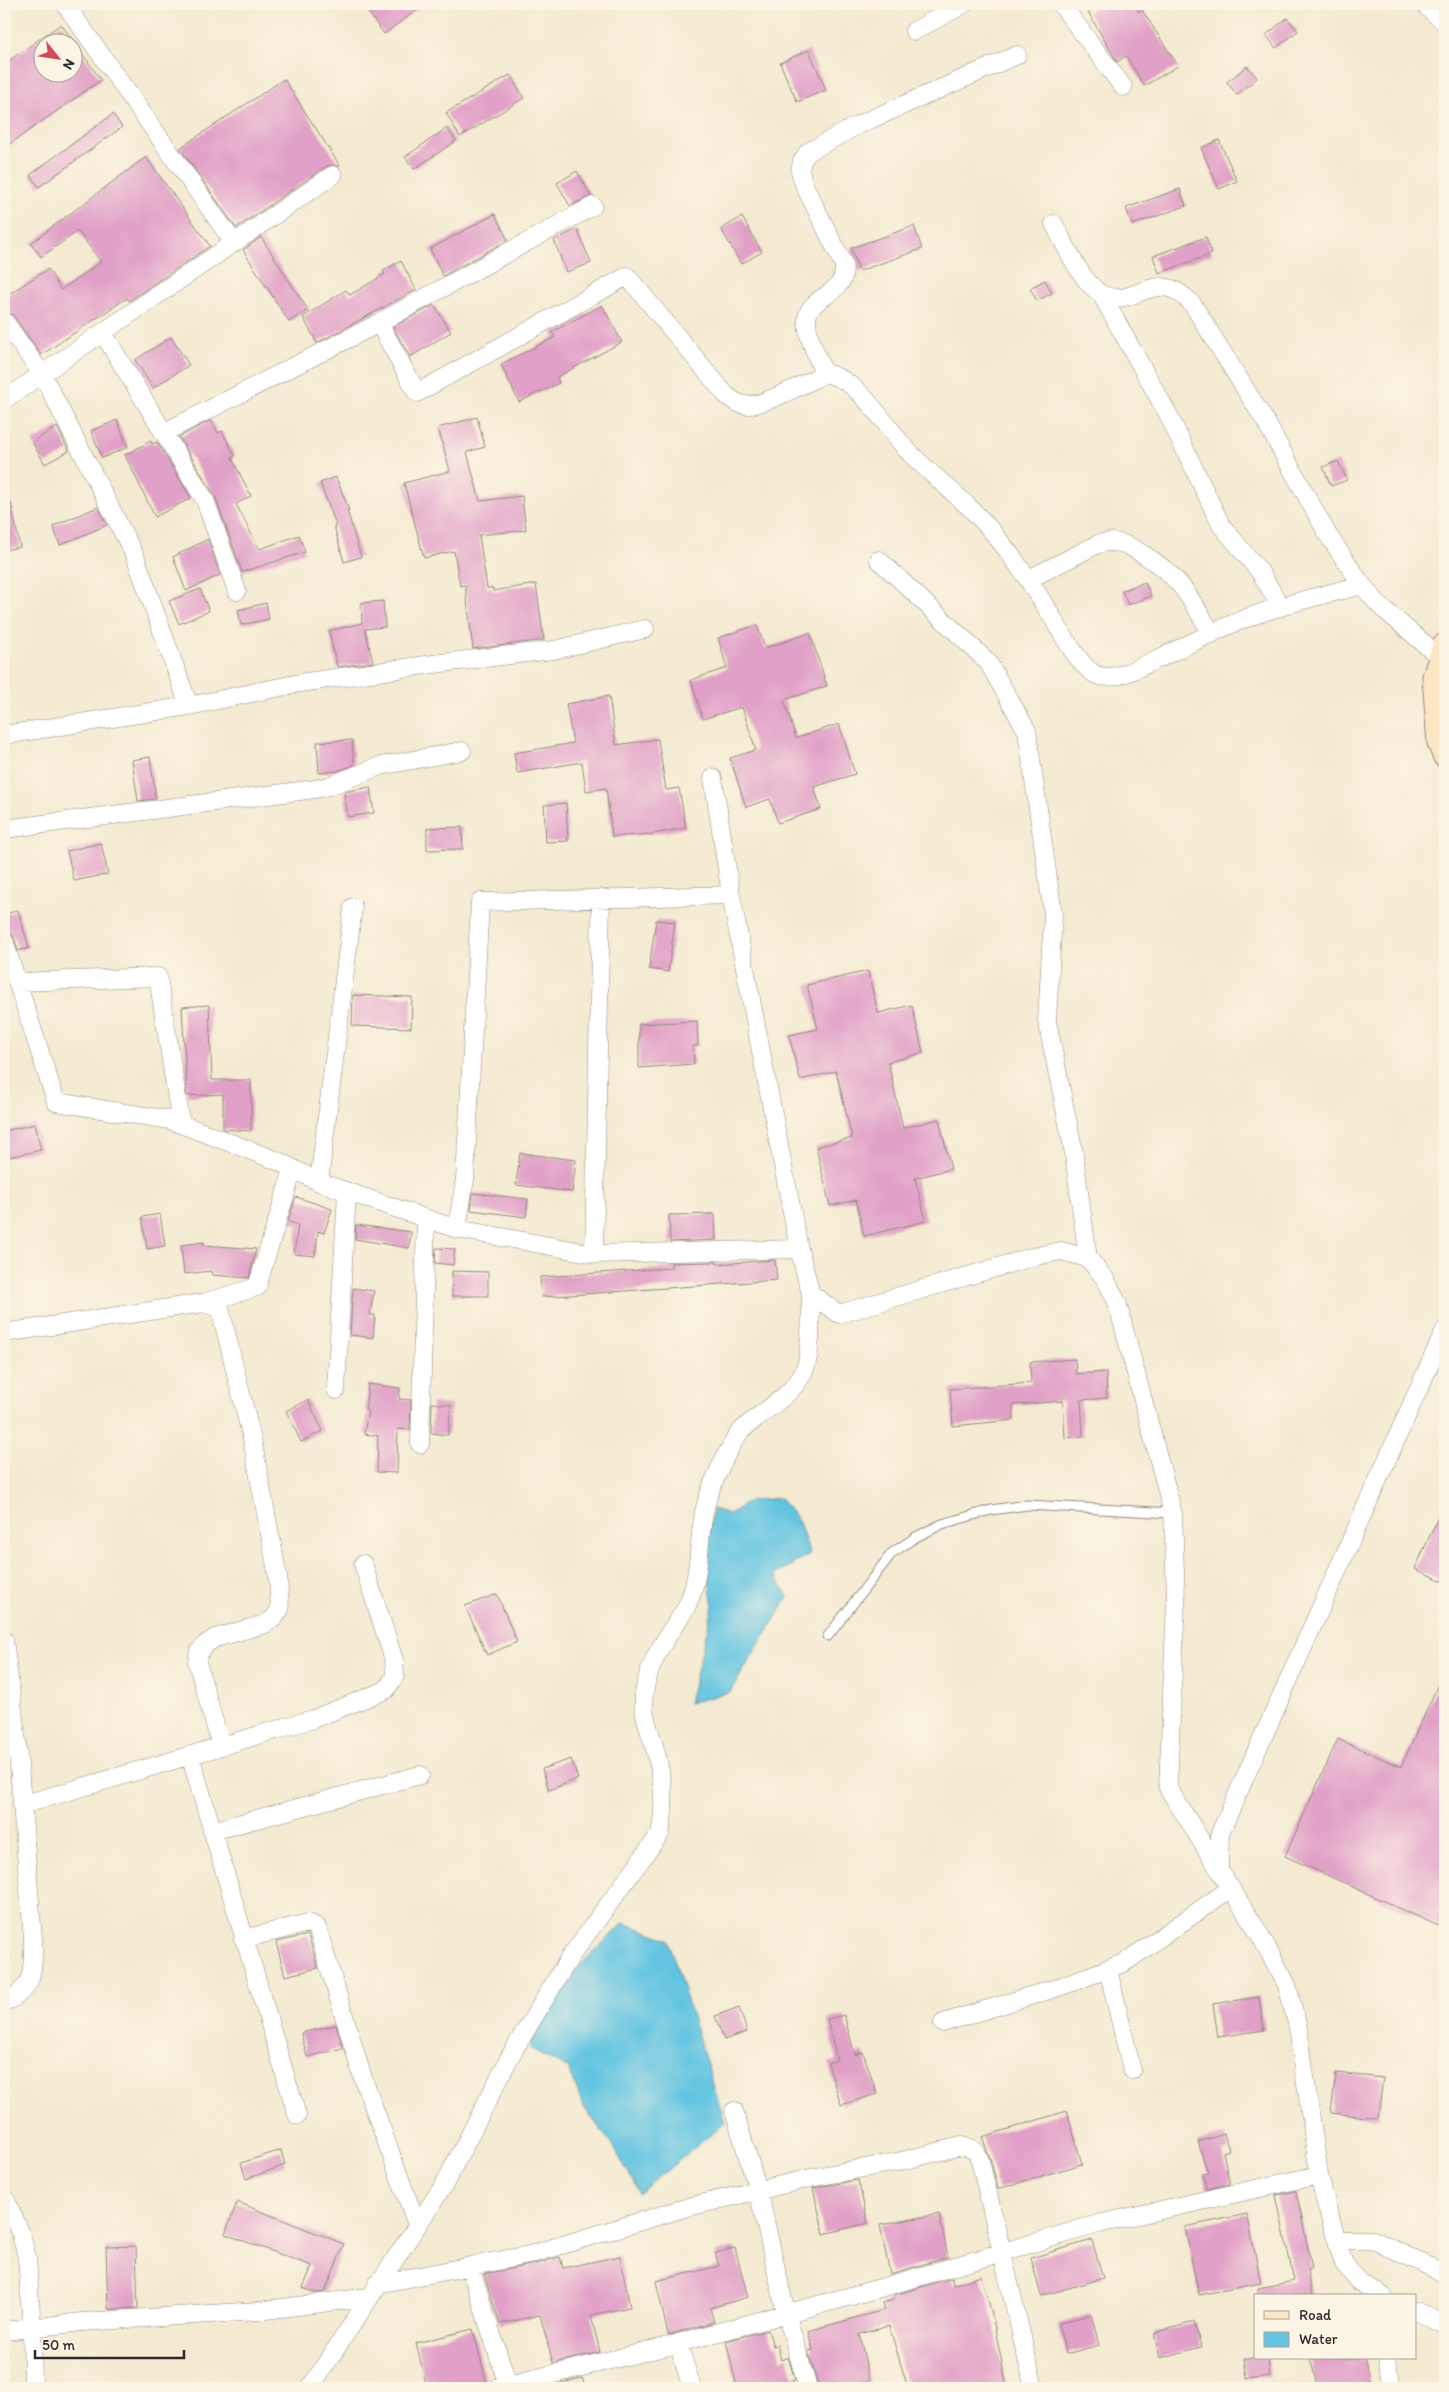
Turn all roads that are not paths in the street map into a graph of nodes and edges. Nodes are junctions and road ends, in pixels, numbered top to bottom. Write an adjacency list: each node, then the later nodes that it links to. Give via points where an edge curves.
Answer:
1 (65, 4): 12 (street)
2 (964, 4): 6 (street)
3 (1061, 4): 8 (street)
4 (1424, 4): 5 (street)
5 (1445, 23)
6 (914, 31)
7 (1017, 55): 18 (street, via 858,125 808,152 802,160 800,171 805,187 845,272 842,282 807,316 808,329)
8 (1123, 87)
9 (333, 175): 12 (street)
10 (592, 206): 15 (street)
11 (1054, 224): 13 (street, via 1074,261)
12 (234, 243): 16 (street)
13 (1101, 294): 23 (street, via 1124,296 1162,286 1172,287 1193,304 1267,424 1328,535); 25 (street, via 1168,414 1221,525 1260,572)
14 (4, 321): 17 (street)
15 (379, 323): 18 (street, via 417,393 627,276 737,404 749,406 762,402); 20 (street)
16 (102, 333): 17 (street); 20 (street)
17 (42, 374): 19 (street); 29 (street, via 135,556)
18 (824, 374): 22 (street, via 834,374 856,390 908,451 974,512)
19 (4, 400)
20 (164, 432): 24 (street, via 204,500)
21 (879, 560): 48 (street, via 988,662 1027,731 1053,914 1047,1020 1073,1148)
22 (1029, 579): 27 (street, via 1098,544 1118,542 1172,574); 27 (street, via 1073,650 1087,669 1098,676 1136,669)
23 (1362, 585): 25 (street); 28 (street, via 1381,607)
24 (237, 591)
25 (1282, 607): 27 (street)
26 (645, 629): 29 (street, via 554,650 300,683)
27 (1212, 634)
28 (1443, 652): 32 (street, via 1435,677 1440,743)
29 (190, 706): 30 (street)
30 (4, 735)
31 (462, 751): 34 (street, via 380,766 315,789)
32 (1445, 755)
33 (713, 778): 35 (street)
34 (4, 829)
35 (732, 895): 36 (street); 46 (street)
36 (601, 898): 45 (street, via 480,902 465,1179); 47 (street)
37 (354, 908): 42 (street)
38 (4, 942): 39 (street)
39 (17, 982): 40 (street, via 56,1102); 40 (street, via 158,977)
40 (181, 1124): 41 (street)
41 (294, 1169): 42 (street); 50 (street, via 258,1287)
42 (319, 1182): 43 (street)
43 (347, 1192): 44 (street); 53 (street)
44 (426, 1219): 45 (street); 54 (street)
45 (457, 1229): 47 (street)
46 (799, 1248): 47 (street); 49 (street)
47 (594, 1254)
48 (1088, 1258): 49 (street, via 1061,1251 1032,1257 839,1314); 55 (street, via 1106,1280 1117,1302)
49 (811, 1294): 76 (street, via 807,1355 802,1374 740,1433 727,1454 703,1517 698,1567 688,1605 650,1668 644,1711 664,1793 664,1820 660,1834 570,1957 512,2053 444,2185)
50 (203, 1303): 52 (street); 59 (street, via 220,1308 224,1320 252,1439 280,1595 280,1609 274,1618 265,1624 215,1638 199,1652 197,1662)
51 (1445, 1330): 64 (street, via 1220,1833)
52 (4, 1333)
53 (336, 1390)
54 (420, 1444)
55 (1172, 1513): 57 (lane, via 1027,1505 991,1510 942,1524 892,1553); 64 (street, via 1176,1600 1168,1788)
56 (363, 1564): 59 (street, via 394,1660 395,1676 390,1685 386,1690 313,1719)
57 (828, 1636)
58 (4, 1640): 62 (street)
59 (221, 1746): 60 (street)
60 (190, 1755): 62 (street); 63 (street)
61 (420, 1775): 63 (street)
62 (22, 1805): 68 (street, via 33,1970 24,1990)
63 (212, 1832): 66 (street)
64 (1219, 1870): 65 (street)
65 (1231, 1888): 67 (street, via 1135,1957); 73 (street, via 1287,1985 1298,2027)
66 (243, 1938): 72 (street); 76 (street, via 308,1923 317,1927 363,2078)
67 (1108, 1969): 69 (street); 70 (street)
68 (4, 2003)
69 (943, 2022)
70 (1132, 2070)
71 (734, 2111): 74 (street)
72 (296, 2115)
73 (1320, 2175): 77 (street); 78 (street, via 1098,2224)
74 (758, 2190): 78 (street, via 967,2147 976,2152 980,2160); 79 (street, via 688,2207 529,2255); 84 (street)
75 (4, 2196): 86 (street, via 25,2243)
76 (416, 2224): 81 (street)
77 (1338, 2240): 80 (street, via 1374,2240); 82 (street, via 1344,2264 1350,2273)
78 (1001, 2252): 84 (street); 95 (street)
79 (470, 2267): 81 (street); 90 (street)
80 (1445, 2274)
81 (373, 2291): 86 (street, via 258,2311); 92 (street)
82 (1378, 2294)
83 (1416, 2311): 85 (street)
84 (786, 2312): 88 (street); 94 (street)
85 (1445, 2325)
86 (32, 2328): 87 (street); 91 (street)
87 (4, 2331)
88 (678, 2343): 90 (street); 93 (street)
89 (1387, 2360): 96 (street)
90 (505, 2387)
91 (33, 2388)
92 (310, 2388)
93 (692, 2388)
94 (808, 2388)
95 (1034, 2388)
96 (1392, 2388)

